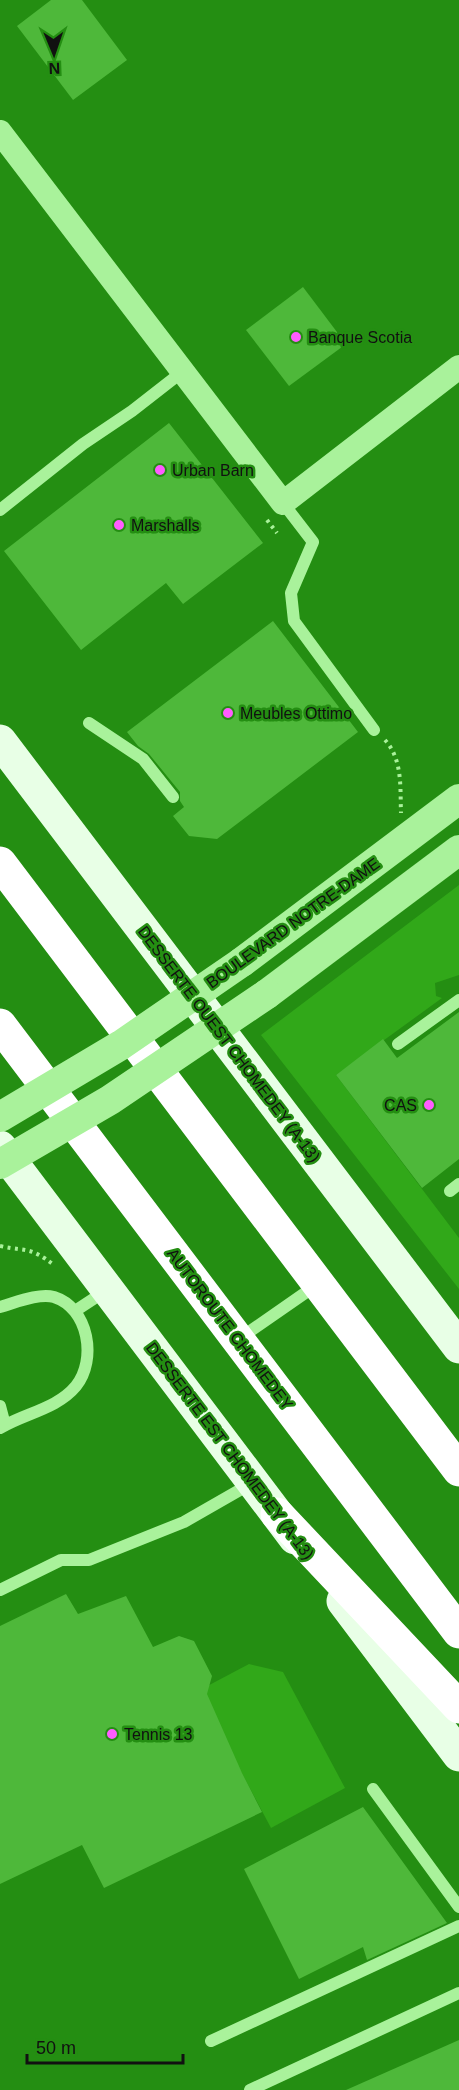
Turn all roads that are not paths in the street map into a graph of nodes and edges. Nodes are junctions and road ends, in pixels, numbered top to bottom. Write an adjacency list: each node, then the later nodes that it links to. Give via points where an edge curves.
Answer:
1 (0, 132): 3 (street)
2 (459, 369): 4 (street)
3 (182, 372): 4 (street); 5 (lane)
4 (283, 503): 7 (lane, via 313,542 291,593 294,621)
5 (0, 510)
6 (89, 723): 9 (lane, via 142,759)
7 (374, 730)
8 (0, 741): 24 (main road, DESSERTE OUEST CHOMEDEY (A-13))
9 (173, 797)
10 (459, 799): 16 (street, BOULEVARD NOTRE-DAME, bridge, via 242,962 121,1045)
11 (459, 850): 18 (street, bridge, via 267,994 110,1100)
12 (0, 864): 19 (highway)
13 (459, 1000): 15 (lane)
14 (0, 1025): 23 (highway, AUTOROUTE CHOMEDEY)
15 (398, 1044)
16 (0, 1118)
17 (0, 1146): 20 (main road, DESSERTE EST CHOMEDEY (A-13))
18 (0, 1164)
19 (318, 1284): 23 (lane); 27 (highway)
20 (108, 1290): 22 (lane); 28 (main road, DESSERTE EST CHOMEDEY (A-13))
21 (0, 1307): 22 (lane, via 46,1296)
22 (75, 1311): 26 (lane, via 89,1351 82,1377 59,1401)
23 (238, 1340): 31 (highway, AUTOROUTE CHOMEDEY)
24 (456, 1341)
25 (0, 1406): 26 (lane)
26 (3, 1426)
27 (459, 1470)
28 (253, 1482): 29 (main road, DESSERTE EST CHOMEDEY (A-13)); 30 (lane, via 184,1522 89,1560 61,1560)
29 (277, 1514): 32 (highway); 33 (main road, DESSERTE EST CHOMEDEY (A-13))
30 (0, 1590)
31 (459, 1632)
32 (459, 1707)
33 (459, 1755)
34 (373, 1789): 35 (lane)
35 (459, 1907)
36 (459, 1926): 38 (lane)
37 (459, 1993): 39 (lane)
38 (212, 2042)
39 (250, 2090)

